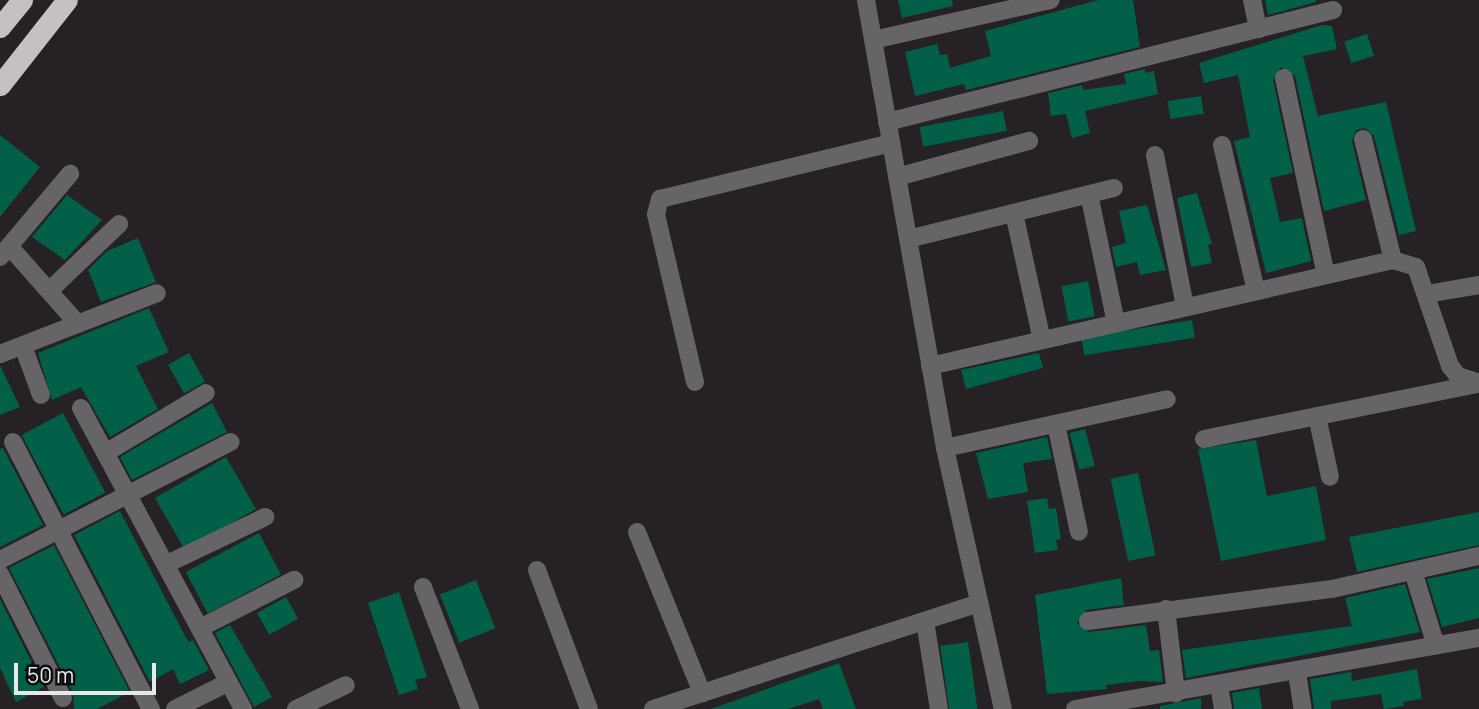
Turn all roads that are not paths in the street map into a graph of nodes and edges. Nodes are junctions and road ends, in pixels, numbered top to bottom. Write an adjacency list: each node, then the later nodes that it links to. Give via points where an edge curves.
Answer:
1 (22, 0): 7 (highway)
2 (67, 0): 11 (highway)
3 (866, 0): 9 (street)
4 (1051, 0): 9 (street)
5 (1252, 0): 8 (street)
6 (1333, 10): 8 (street)
7 (0, 27)
8 (1258, 29): 12 (street)
9 (873, 40): 12 (street)
10 (1284, 78): 27 (street)
11 (0, 85)
12 (887, 122): 15 (street)
13 (1363, 139): 26 (street)
14 (1029, 141): 19 (street)
15 (891, 144): 19 (street); 40 (street, via 660,198 656,214)
16 (1222, 145): 30 (street)
17 (1155, 155): 33 (street)
18 (70, 174): 25 (street)
19 (897, 177): 24 (street)
20 (1114, 188): 21 (street)
21 (1089, 194): 22 (street); 34 (street)
22 (1014, 213): 24 (street); 36 (street)
23 (118, 224): 29 (street)
24 (908, 239): 39 (street)
25 (5, 252): 29 (street)
26 (1393, 260): 27 (street); 32 (street, via 1416,267)
27 (1326, 275): 30 (street)
28 (1479, 285): 32 (street)
29 (49, 291): 35 (street)
30 (1256, 291): 33 (street)
31 (156, 293): 35 (street)
32 (1427, 294): 41 (street, via 1450,366 1458,376)
33 (1185, 307): 34 (street)
34 (1116, 323): 36 (street)
35 (78, 324): 37 (street)
36 (1042, 340): 39 (street)
37 (23, 346): 38 (street); 43 (street)
38 (0, 355)
39 (930, 366): 51 (street)
40 (695, 382)
41 (1479, 383): 46 (street)
42 (206, 393): 52 (street)
43 (41, 395)
44 (1167, 399): 47 (street)
45 (81, 408): 52 (street)
46 (1317, 416): 48 (street); 53 (street)
47 (1056, 424): 51 (street); 58 (street)
48 (1204, 439)
49 (13, 442): 56 (street)
50 (231, 442): 54 (street)
51 (945, 448): 67 (street)
52 (107, 452): 54 (street)
53 (1330, 477)
54 (131, 494): 56 (street); 61 (street)
55 (265, 517): 61 (street)
56 (59, 530): 60 (street); 82 (street)
57 (637, 532): 78 (street)
58 (1079, 532)
59 (1479, 556): 63 (street)
60 (0, 560)
61 (167, 564): 71 (street)
62 (537, 570): 87 (street)
63 (1413, 571): 68 (street, via 1332,589); 73 (street)
64 (0, 574): 80 (street)
65 (293, 580): 71 (street)
66 (424, 587): 86 (street)
67 (979, 603): 69 (street); 90 (street)
68 (1166, 608): 70 (street); 79 (street)
69 (925, 621): 78 (street); 89 (street)
70 (1088, 621)
71 (200, 628): 75 (street)
72 (1479, 638): 73 (street)
73 (1436, 646): 74 (street)
74 (1297, 673): 77 (street); 93 (street)
75 (229, 682): 83 (street); 84 (street)
76 (346, 685): 85 (street)
77 (1219, 686): 79 (street); 92 (street)
78 (702, 693): 88 (street)
79 (1176, 693): 81 (street)
80 (63, 698)
81 (1136, 704): 91 (street)
82 (151, 709)
83 (175, 709)
84 (243, 709)
85 (296, 709)
86 (470, 709)
87 (589, 709)
88 (653, 709)
89 (939, 709)
90 (1003, 709)
91 (1075, 709)
92 (1223, 709)
93 (1303, 709)

